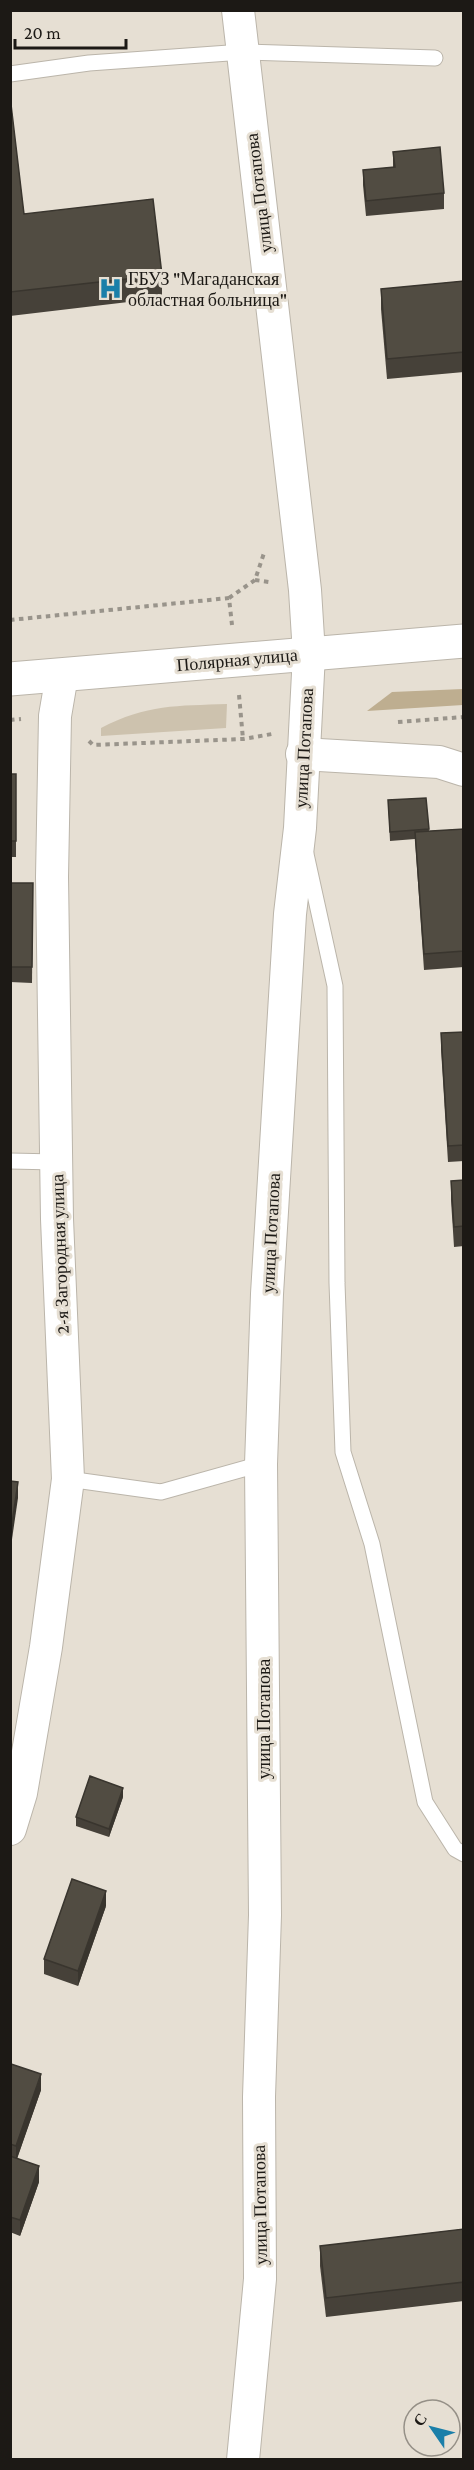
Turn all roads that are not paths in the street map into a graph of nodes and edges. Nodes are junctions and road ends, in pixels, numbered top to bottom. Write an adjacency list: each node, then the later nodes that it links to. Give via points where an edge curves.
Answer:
1 (238, 10): 2 (street, улица Потапова)
2 (243, 52): 3 (lane); 4 (lane, via 89,63); 6 (street, улица Потапова)
3 (435, 58)
4 (10, 74)
5 (464, 641): 6 (main road, Полярная улица)
6 (309, 654): 7 (main road, Полярная улица); 9 (street, улица Потапова)
7 (62, 675): 8 (main road, Полярная улица); 13 (street, 2-я Загородная улица, via 55,716 52,877)
8 (10, 679)
9 (303, 741): 10 (street, via 439,762); 11 (street, улица Потапова)
10 (464, 770)
11 (300, 828): 14 (street, улица Потапова, via 290,914 270,1235); 17 (lane, via 335,986 336,1283 343,1452 372,1544 426,1802 455,1849)
12 (10, 1161): 13 (lane)
13 (56, 1162): 15 (street, 2-я Загородная улица)
14 (261, 1464): 15 (lane, via 161,1492); 18 (street, улица Потапова, via 265,1915 258,2097 260,2279)
15 (68, 1479): 16 (street, 2-я Загородная улица, via 46,1647 21,1793)
16 (10, 1828)
17 (464, 1854)
18 (243, 2460)

